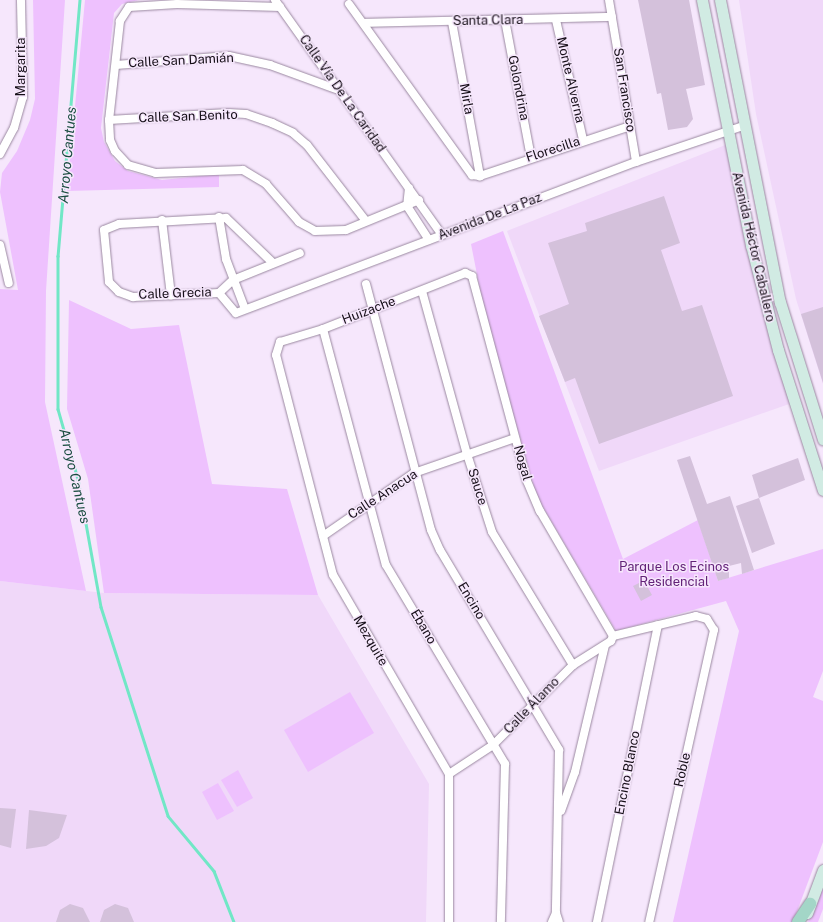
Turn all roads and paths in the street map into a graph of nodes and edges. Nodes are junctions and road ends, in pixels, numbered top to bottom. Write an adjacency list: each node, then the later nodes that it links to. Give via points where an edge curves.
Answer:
1 (20, 0): 19 (street, Margarita, via 23,97)
2 (609, 0): 7 (street, San Francisco)
3 (278, 3): 12 (street, via 134,6 124,12 120,21); 13 (street, Calle Vía De La Caridad)
4 (350, 4): 11 (street)
5 (720, 4): 6 (main road); 16 (main road, Avenida Héctor Caballero)
6 (703, 5): 17 (main road, Avenida Héctor Caballero)
7 (612, 17): 9 (street, Santa Clara); 15 (street, San Francisco)
8 (505, 20): 9 (street, Santa Clara); 10 (street, Santa Clara); 21 (street, Golondrina)
9 (556, 20): 18 (street, Monte Alverna)
10 (452, 22): 11 (street, Santa Clara); 23 (street, Mirla)
11 (364, 23): 23 (street, via 469,173)
12 (116, 65): 13 (street, Calle San Damián, via 229,56 270,65); 14 (street)
13 (336, 89): 24 (street, Calle Vía De La Caridad)
14 (109, 120): 29 (street, Calle San Benito, via 228,113 246,114 272,123 292,133 307,145); 29 (street, via 110,140 115,150 128,165 143,171 243,170 266,184 299,222 315,231 336,232)
15 (630, 126): 18 (street, Florecilla); 22 (street, San Francisco)
16 (743, 126): 17 (street, Avenida De La Paz); 48 (main road, Avenida Héctor Caballero, via 780,302)
17 (727, 132): 22 (street, Avenida De La Paz); 51 (main road, Avenida Héctor Caballero, via 750,245 776,342)
18 (583, 140): 21 (street, Florecilla)
19 (2, 146): 20 (street, Margarita)
20 (0, 154)
21 (531, 157): 23 (street, Florecilla)
22 (636, 162): 30 (street, Avenida De La Paz)
23 (478, 176)
24 (409, 188): 25 (street, Calle Vía De La Caridad); 26 (street)
25 (419, 200): 26 (street); 30 (street, Calle Vía De La Caridad)
26 (407, 206): 29 (street); 31 (street)
27 (219, 217): 28 (street, Calle Grecia); 35 (street, Calle Grecia, via 231,220); 37 (street, via 226,259)
28 (162, 220): 42 (street); 42 (street, Calle Grecia, via 108,227 103,239 105,260 109,282 119,292 141,297)
29 (366, 221)
30 (442, 235): 31 (street, Avenida De La Paz)
31 (429, 240): 44 (street, Avenida De La Paz)
32 (0, 245): 34 (street)
33 (300, 253): 35 (street)
34 (1, 257): 38 (street)
35 (273, 263): 37 (street, Calle Grecia)
36 (470, 274): 40 (street, Huizache); 47 (street, Nogal, via 474,278)
37 (233, 280): 41 (street, Calle Grecia); 44 (street)
38 (9, 283)
39 (366, 284): 43 (street, Encino)
40 (422, 291): 43 (street, Huizache); 49 (street, Sauce)
41 (219, 293): 42 (street, Calle Grecia); 44 (street, via 233,312)
42 (171, 295)
43 (373, 309): 45 (street, Huizache); 50 (street, Encino)
44 (242, 310)
45 (323, 329): 46 (street, Huizache, via 280,342); 52 (street, Ébano)
46 (276, 355): 53 (street, Mezquite)
47 (515, 438): 49 (street, Calle Anacua); 55 (street, Nogal, via 527,481 540,511)
48 (823, 439)
49 (467, 454): 50 (street, Calle Anacua); 57 (street, Sauce, via 492,532)
50 (414, 473): 52 (street, Calle Anacua); 58 (street, Encino, via 440,550)
51 (823, 490)
52 (367, 503): 53 (street, Calle Anacua); 59 (street, Ébano, via 386,565)
53 (323, 536): 60 (street, Mezquite, via 338,586)
54 (658, 625): 55 (street); 69 (street, Encino Blanco); 70 (street, Roble, via 696,616 707,619 714,630)
55 (614, 636): 56 (street, Calle Álamo)
56 (604, 645): 57 (street, Calle Álamo); 61 (street, via 575,772)
57 (573, 665): 58 (street, Calle Álamo)
58 (534, 706): 59 (street, Calle Álamo); 61 (street, Encino, via 559,750)
59 (493, 745): 60 (street, Calle Álamo); 66 (street, Ébano, via 502,756 506,772)
60 (449, 774): 65 (street)
61 (559, 818): 64 (street, Encino)
62 (823, 870): 63 (main road)
63 (810, 904): 71 (main road); 72 (main road)
64 (556, 913): 67 (street, Encino); 68 (street, Encino)
65 (449, 922)
66 (501, 922)
67 (552, 922)
68 (560, 922)
69 (597, 922)
70 (649, 922)
71 (798, 922)
72 (803, 922)

